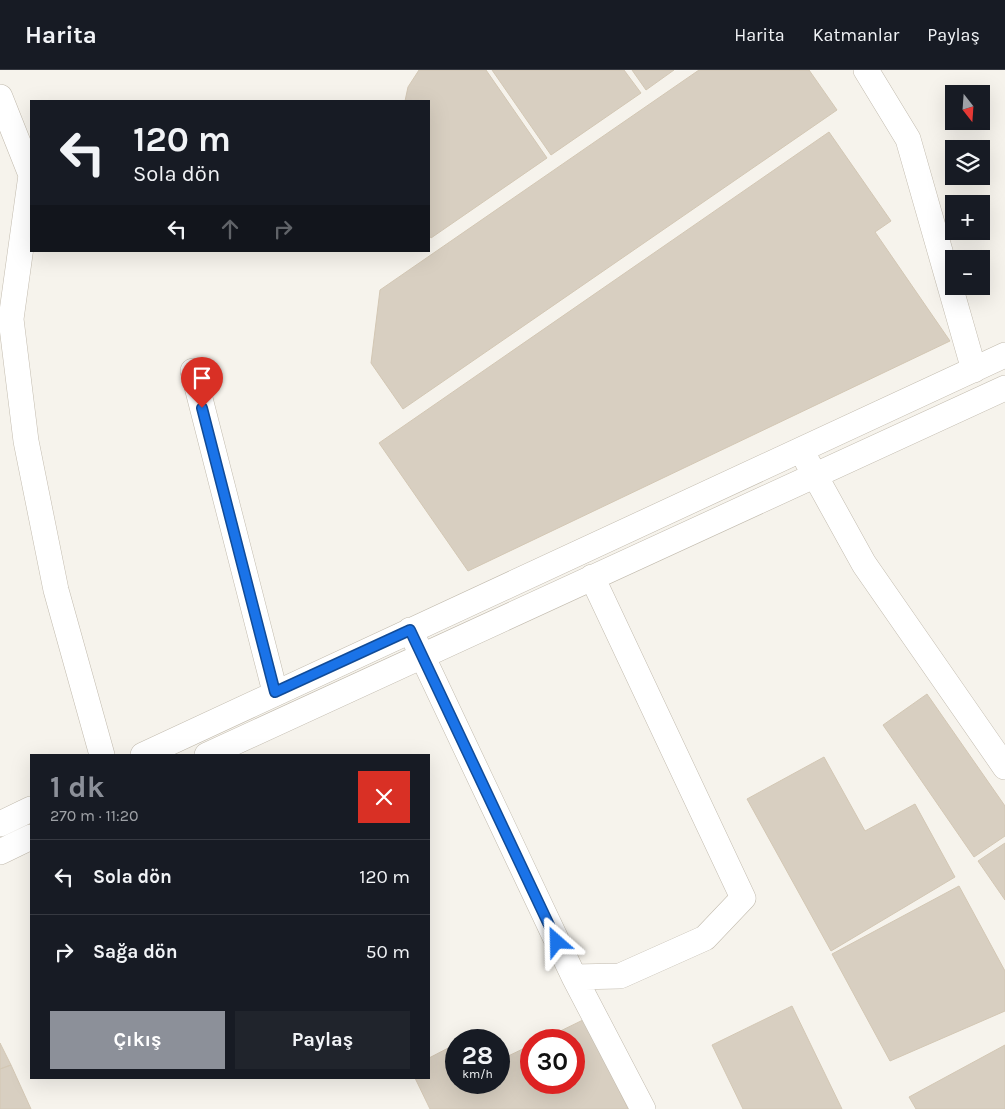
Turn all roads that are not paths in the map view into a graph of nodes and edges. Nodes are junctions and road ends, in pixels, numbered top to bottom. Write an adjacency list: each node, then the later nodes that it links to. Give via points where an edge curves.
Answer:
1 (866, 70): 7 (street, via 908,139)
2 (0, 97): 3 (street)
3 (30, 172)
4 (30, 182): 15 (street, via 11,319 26,441 56,590)
5 (1005, 355): 7 (street)
6 (193, 370): 14 (street)
7 (974, 370): 9 (street)
8 (1000, 396): 10 (street)
9 (801, 451): 10 (street); 12 (street)
10 (814, 475): 11 (street); 18 (street, via 864,564)
11 (592, 577): 13 (street); 23 (street, via 743,898 705,938 620,976)
12 (410, 630): 13 (street); 14 (street)
13 (422, 656): 17 (street); 23 (street)
14 (275, 692): 16 (street)
15 (102, 754)
16 (145, 754)
17 (208, 754)
18 (1005, 767)
19 (30, 809): 20 (street)
20 (0, 824)
21 (30, 837): 22 (street)
22 (0, 852)
23 (574, 978): 24 (street)
24 (643, 1109)

